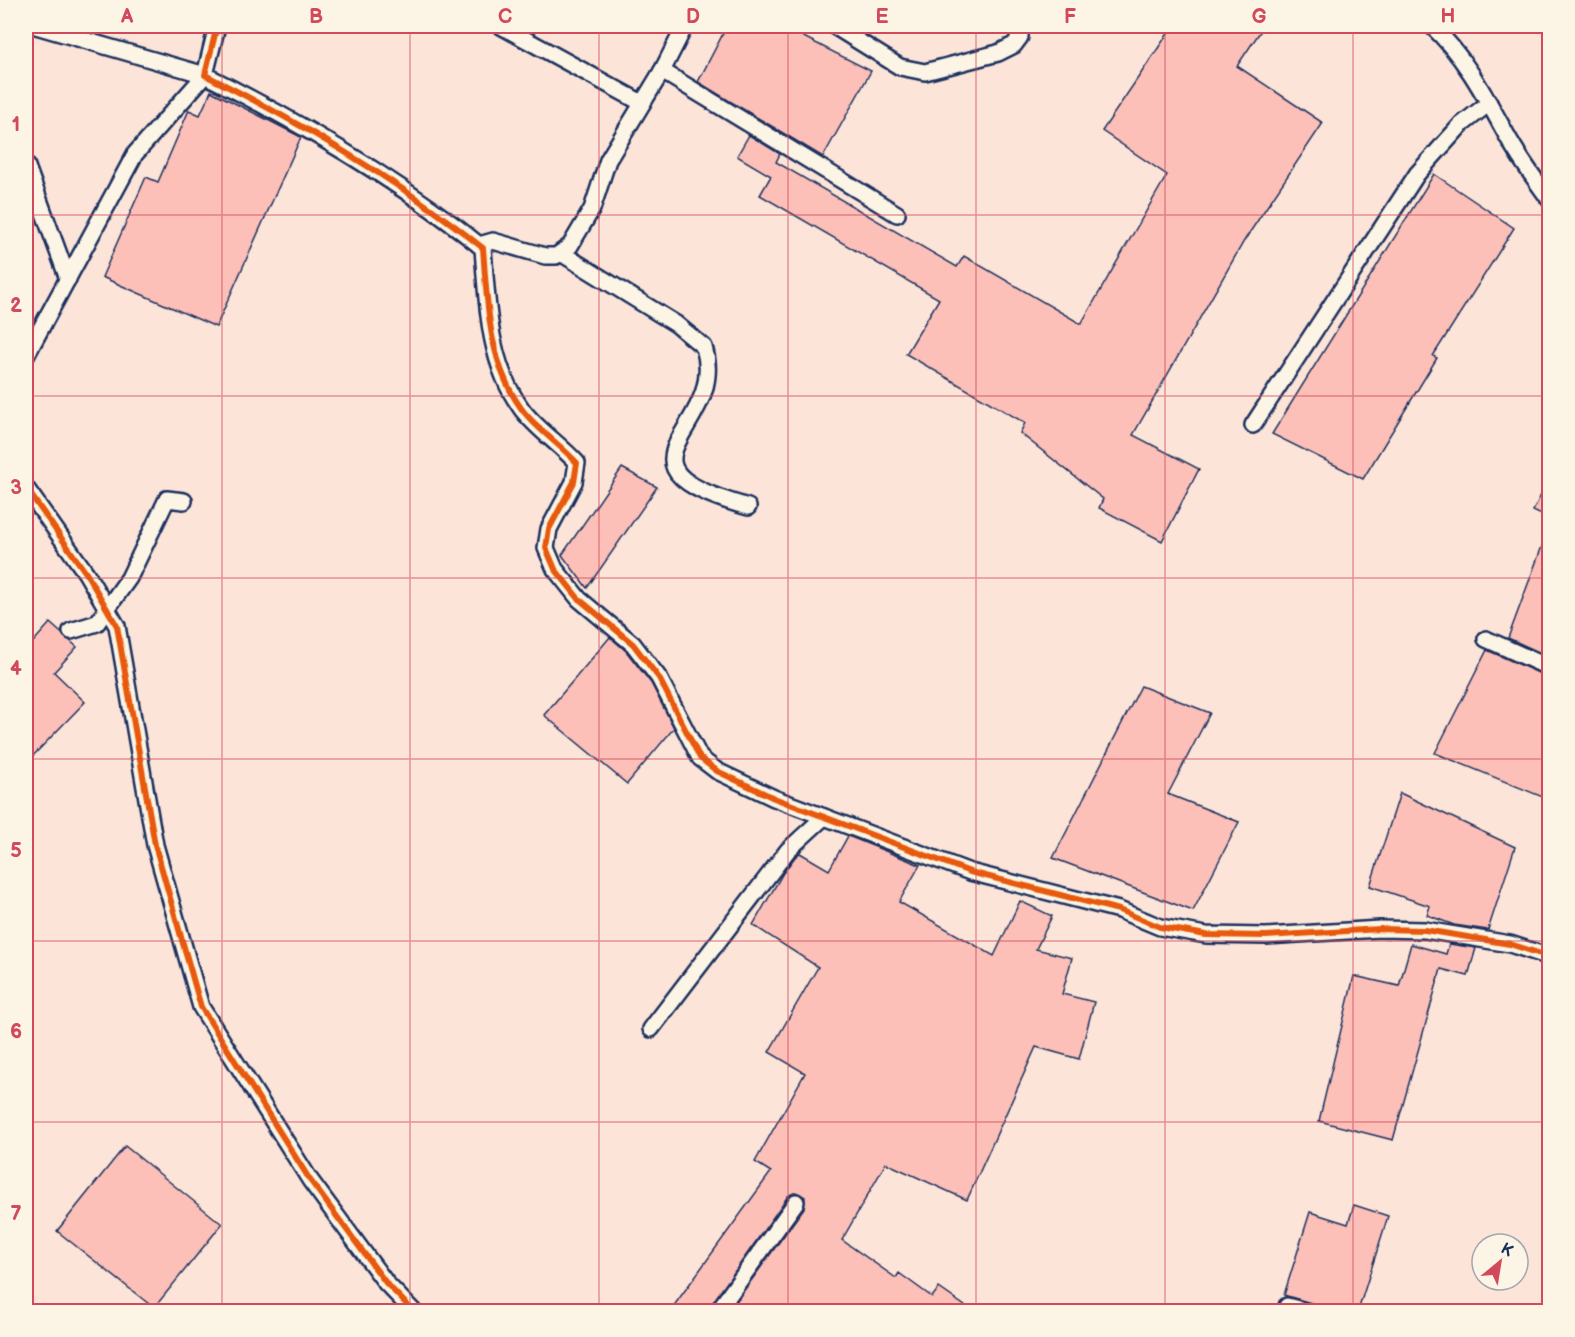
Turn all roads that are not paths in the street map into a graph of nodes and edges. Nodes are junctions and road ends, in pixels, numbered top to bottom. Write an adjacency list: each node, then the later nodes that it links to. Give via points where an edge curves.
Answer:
1 (36, 26): 9 (street)
2 (217, 26): 9 (street)
3 (501, 26): 10 (street)
4 (685, 26): 8 (street)
5 (834, 26): 7 (street, via 900,67 924,72 998,53 1014,45 1020,37)
6 (1432, 26): 11 (street, via 1452,44)
7 (1019, 27)
8 (662, 71): 10 (street); 14 (street)
9 (205, 75): 15 (street, via 289,117 354,156); 17 (street, via 135,154)
10 (642, 103): 16 (street, via 608,160 592,209 570,246)
11 (1489, 103): 13 (street); 19 (street, via 1460,126 1417,174)
12 (26, 166): 17 (street)
13 (1550, 200)
14 (897, 214)
15 (479, 245): 16 (street, via 494,241 545,256); 27 (street, via 483,248 494,344 506,380 522,409 577,463 574,482 549,529 546,548 555,569 579,599 633,644 658,678 700,758 717,771)
16 (561, 253): 22 (street, via 676,324 704,347 706,376 698,407 675,448 673,466 676,475 692,487)
17 (68, 279): 18 (street)
18 (26, 356)
19 (1253, 425)
20 (26, 488): 23 (street)
21 (184, 501): 23 (street, via 167,499 129,578)
22 (748, 507)
23 (107, 608): 24 (street, via 97,623); 32 (street, via 117,626 155,844 201,1007 310,1180 386,1283)
24 (71, 631)
25 (1486, 639): 26 (street)
26 (1550, 668)
27 (824, 817): 28 (street, via 970,872 1119,910 1160,927 1206,935 1266,936 1425,930 1510,944); 29 (street, via 788,850)
28 (1550, 957)
29 (651, 1029)
30 (796, 1202): 33 (street)
31 (1287, 1306): 34 (street)
32 (414, 1311)
33 (717, 1311)
34 (1310, 1311)

